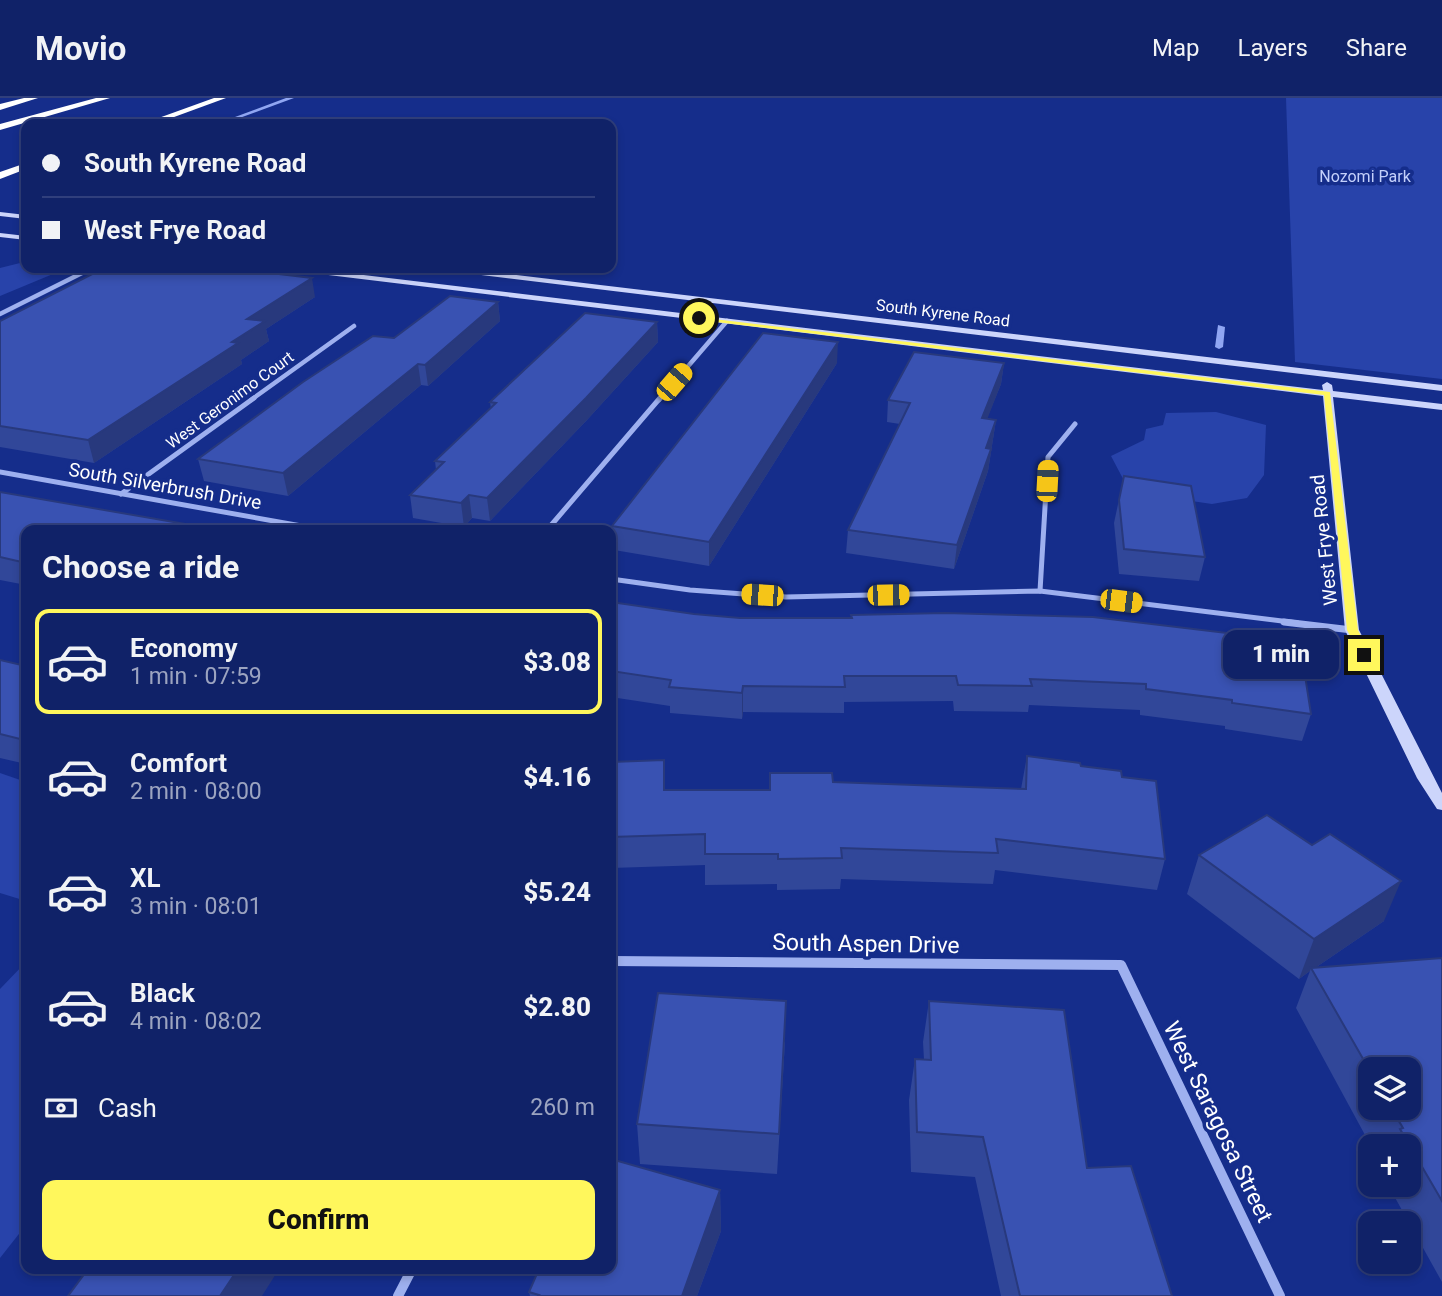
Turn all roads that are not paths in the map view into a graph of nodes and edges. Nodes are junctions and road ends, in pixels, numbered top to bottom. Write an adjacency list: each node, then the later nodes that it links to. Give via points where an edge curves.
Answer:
1 (34, 98): 4 (highway)
2 (106, 98): 5 (highway)
3 (222, 98): 6 (highway)
4 (0, 107)
5 (29, 119)
6 (161, 119)
7 (21, 121): 8 (highway)
8 (0, 127)
9 (21, 168): 10 (highway)
10 (0, 176)
11 (0, 214): 12 (main road)
12 (21, 216)
13 (0, 234): 14 (main road)
14 (21, 236)
15 (82, 273): 18 (street)
16 (329, 273): 19 (main road, South Kyrene Road)
17 (482, 273): 21 (main road, South Kyrene Road)
18 (0, 314)
19 (727, 321): 23 (main road, South Kyrene Road); 29 (street)
20 (354, 326): 27 (street, West Geronimo Court)
21 (1327, 374): 22 (main road, South Kyrene Road); 23 (main road, West Frye Road)
22 (1442, 388)
23 (1328, 393): 24 (main road, South Kyrene Road); 32 (main road, West Frye Road)
24 (1442, 407)
25 (1075, 424): 31 (street, via 1048,457)
26 (0, 472): 27 (street, South Silverbrush Drive)
27 (121, 494): 28 (street, South Silverbrush Drive)
28 (296, 525)
29 (551, 525)
30 (616, 580): 31 (street, via 786,597)
31 (1040, 592): 32 (street)
32 (1352, 630): 33 (main road, West Frye Road)
33 (1442, 806)
34 (616, 961): 35 (street, South Aspen Drive)
35 (1121, 965): 38 (street, West Saragosa Street)
36 (409, 1274): 37 (street)
37 (398, 1296)
38 (1280, 1296)

